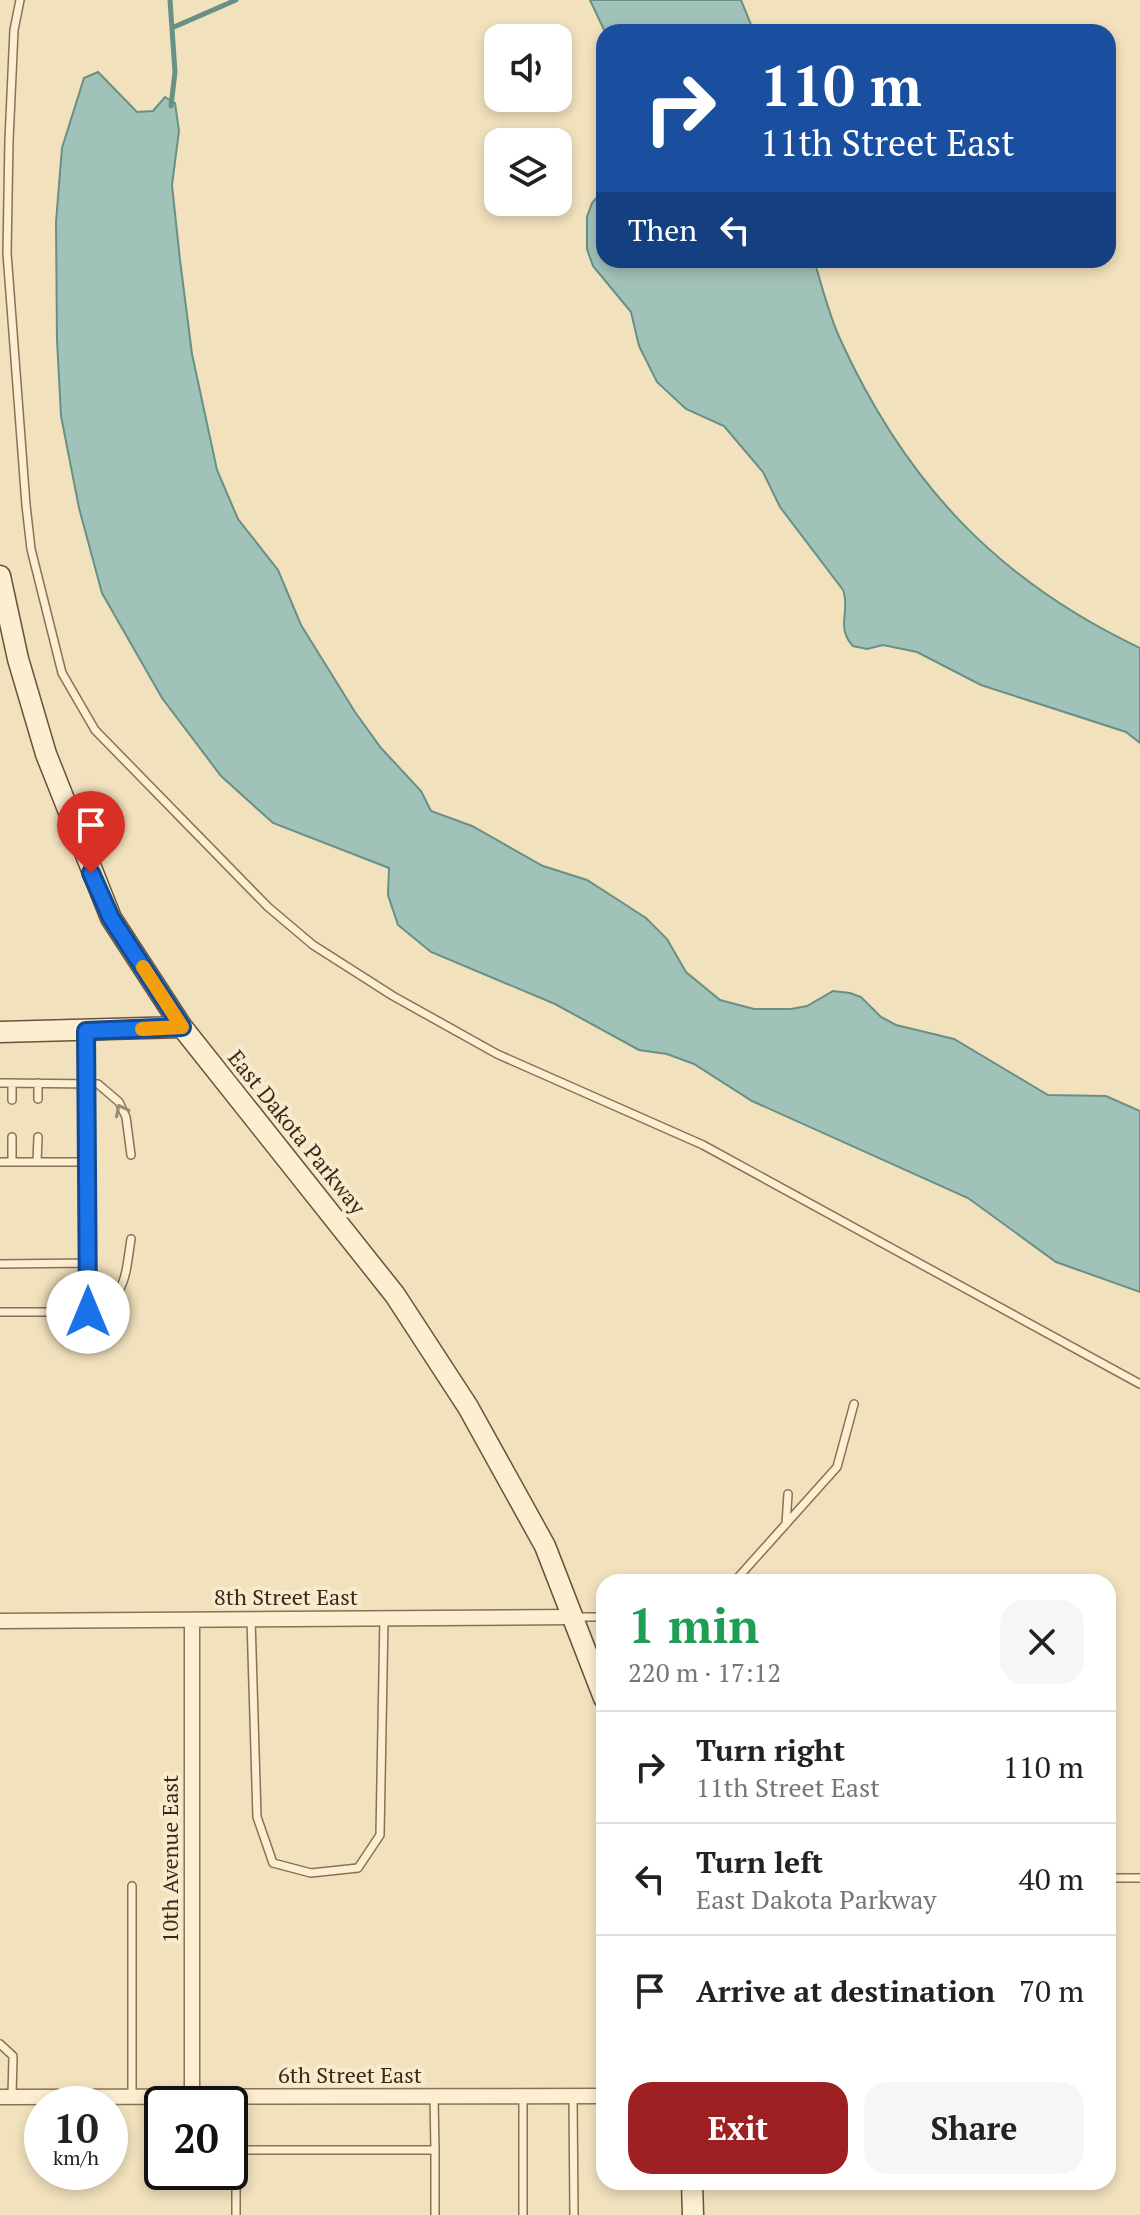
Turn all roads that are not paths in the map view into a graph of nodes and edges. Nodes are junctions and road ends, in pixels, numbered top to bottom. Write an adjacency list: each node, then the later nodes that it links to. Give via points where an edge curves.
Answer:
1 (20, 0): 24 (lane, via 14,30 7,253 26,505 31,549 62,673 95,730 268,907 366,979 497,1054 703,1145)
2 (0, 576): 3 (main road, East Dakota Parkway, via 46,754 81,850 111,918)
3 (182, 1027): 4 (main road); 29 (main road, East Dakota Parkway, via 395,1295 468,1407 538,1532)
4 (86, 1031): 5 (main road); 9 (lane)
5 (0, 1032)
6 (0, 1083): 7 (lane)
7 (12, 1083): 8 (lane); 11 (lane)
8 (38, 1083): 9 (lane); 10 (lane)
9 (87, 1084): 14 (lane, one-way to 9, via 119,1102 98,1084); 18 (lane)
10 (38, 1099)
11 (12, 1100)
12 (12, 1137): 16 (lane)
13 (38, 1137): 17 (lane)
14 (131, 1155)
15 (0, 1162): 16 (lane)
16 (12, 1162): 17 (lane)
17 (37, 1162): 18 (lane)
18 (88, 1162): 20 (lane)
19 (131, 1239): 23 (lane, via 125,1280 111,1304)
20 (88, 1263): 21 (lane); 23 (lane)
21 (0, 1264)
22 (0, 1312): 23 (lane)
23 (88, 1312)
24 (1140, 1384)
25 (854, 1404): 27 (lane, via 837,1467)
26 (788, 1494): 27 (lane)
27 (786, 1525): 28 (lane)
28 (741, 1574)
29 (573, 1617): 30 (lane); 31 (street, 8th Street East); 35 (main road, East Dakota Parkway)
30 (596, 1617)
31 (384, 1618): 32 (street, 8th Street East); 32 (lane, via 380,1835 358,1868 311,1873 273,1863 257,1817)
32 (251, 1619): 33 (street, 8th Street East)
33 (192, 1620): 34 (street, 8th Street East); 40 (street, 10th Avenue East)
34 (0, 1621)
35 (596, 1677)
36 (1116, 1878): 37 (lane)
37 (1140, 1878)
38 (132, 1886): 45 (lane)
39 (0, 2044): 44 (lane, via 13,2056)
40 (192, 2086)
41 (523, 2096): 42 (street, 6th Street East); 48 (street, 6th Street East); 53 (lane)
42 (573, 2096): 43 (street, 6th Street East); 54 (lane)
43 (596, 2096)
44 (6, 2097): 45 (street, 6th Street East)
45 (132, 2097): 46 (street, 6th Street East)
46 (144, 2097)
47 (248, 2097): 48 (street, 6th Street East)
48 (434, 2097): 49 (lane)
49 (435, 2150): 51 (lane, via 241,2150 236,2162); 52 (lane)
50 (692, 2190): 55 (main road)
51 (236, 2215)
52 (435, 2215)
53 (523, 2215)
54 (574, 2215)
55 (693, 2215)

